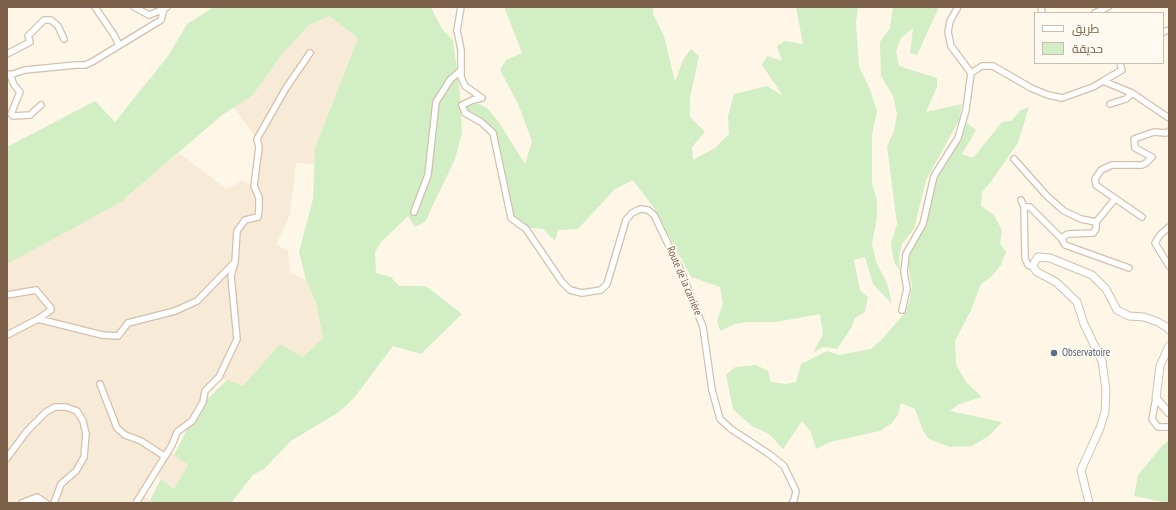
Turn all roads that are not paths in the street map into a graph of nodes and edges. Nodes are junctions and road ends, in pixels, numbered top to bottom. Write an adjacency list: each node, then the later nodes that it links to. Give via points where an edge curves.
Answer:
1 (95, 7): 9 (street)
2 (134, 7): 5 (street, via 149,15)
3 (461, 7): 13 (street, via 457,30)
4 (1108, 7): 7 (street)
5 (166, 8): 9 (street, via 161,20)
6 (958, 8): 14 (street, via 950,21 948,32 951,46)
7 (1097, 12)
8 (64, 39): 10 (street, via 58,26 51,20 44,20 28,36 30,42)
9 (119, 45): 15 (street, via 85,65 40,68)
10 (7, 54)
11 (310, 54): 31 (street, via 286,88 257,139 259,147 254,186 259,197 258,217 245,220 237,230)
12 (1120, 64): 16 (street, via 1122,70)
13 (461, 70): 26 (street, via 450,80 436,102 428,175); 52 (street, Route de la carrière, via 465,86 482,98 462,105 466,113 493,133 511,218 526,229 570,290 582,293 601,290 607,284 626,220 632,213 640,210 648,210 654,215 681,271 703,327 712,390 720,419 784,466 796,491)
14 (971, 73): 16 (street, via 982,66 993,66 1032,88 1062,98); 36 (street, via 966,110 958,138 934,176 923,224 906,254 904,272 908,289)
15 (8, 75): 19 (street, via 20,92 11,114 13,116 30,115)
16 (1103, 81): 17 (street)
17 (1132, 93): 18 (street, via 1126,99); 20 (street)
18 (1110, 104)
19 (41, 105)
20 (1169, 118)
21 (1169, 131): 23 (street, via 1154,132 1134,139 1135,148 1152,157 1146,163 1112,165 1101,170 1095,179 1096,184)
22 (1014, 159): 28 (street, via 1064,211 1081,219)
23 (1115, 199): 27 (street); 28 (street)
24 (1021, 200): 25 (street)
25 (1024, 207): 30 (street, via 1030,207); 33 (street, via 1026,258 1028,265)
26 (414, 212)
27 (1142, 217)
28 (1096, 222): 30 (street, via 1096,229 1092,233 1068,234)
29 (1169, 227): 32 (street, via 1155,243)
30 (1061, 238): 34 (street, via 1065,245)
31 (235, 262): 37 (street, via 197,301 175,311 128,323 118,336 102,335); 45 (street, via 231,276 237,339 219,378 205,391 203,402 192,421 177,432)
32 (1169, 266)
33 (1033, 267): 38 (street, via 1038,256 1050,258 1092,275 1106,289 1117,310 1129,316 1144,317 1158,322); 53 (street, via 1037,272 1056,282 1077,302 1084,324 1102,361 1106,390 1105,412 1081,470)
34 (1129, 268)
35 (7, 295): 37 (street, via 36,290 51,308)
36 (902, 310)
37 (38, 319): 39 (street)
38 (1169, 330)
39 (7, 335)
40 (1169, 346): 42 (street, via 1160,366)
41 (100, 384): 45 (street, via 117,428)
42 (1156, 398): 43 (street); 44 (street, via 1152,420 1158,427)
43 (1169, 413)
44 (1169, 427)
45 (164, 456): 51 (street)
46 (7, 458): 50 (street, via 27,431 46,412 55,407 77,411 86,434 84,457 76,471 61,484)
47 (37, 500): 48 (street); 49 (street)
48 (22, 503)
49 (46, 503)
50 (54, 503)
51 (136, 503)
52 (792, 503)
53 (1089, 503)

